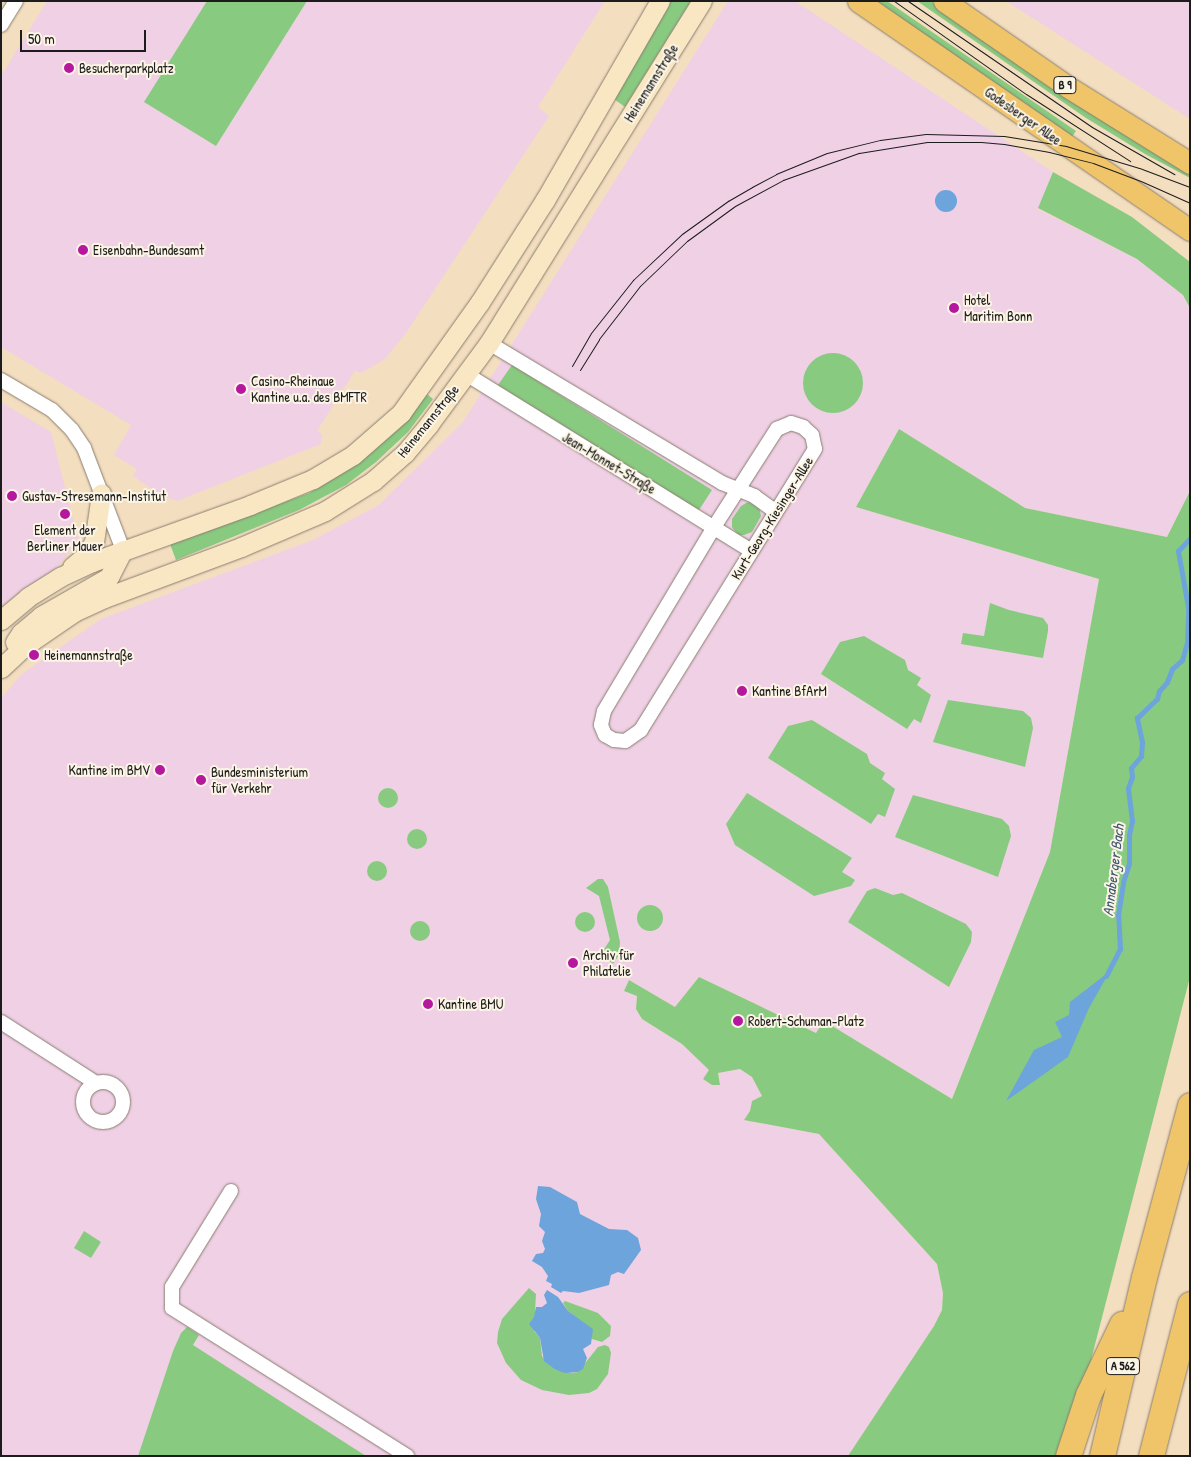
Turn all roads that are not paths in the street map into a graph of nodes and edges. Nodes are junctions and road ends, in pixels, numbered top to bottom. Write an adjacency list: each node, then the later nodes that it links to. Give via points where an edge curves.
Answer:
1 (16, 1): 6 (street)
2 (660, 1): 7 (main road, Heinemannstraße)
3 (702, 1): 8 (main road, Heinemannstraße)
4 (858, 1): 10 (main road, Godesberger Allee)
5 (944, 1): 9 (main road, B 9, via 1068,87)
6 (1, 25)
7 (602, 101): 8 (main road, via 608,117 618,121); 11 (main road, Heinemannstraße, via 540,208)
8 (630, 117): 12 (main road, Heinemannstraße)
9 (1190, 162)
10 (1190, 230)
11 (459, 332): 12 (main road); 13 (main road, Heinemannstraße)
12 (488, 343): 14 (main road, Heinemannstraße); 16 (street)
13 (442, 357): 14 (main road); 20 (main road, Heinemannstraße, via 401,413 353,455 314,479)
14 (466, 374): 19 (street, Jean-Monnet-Straße); 23 (main road, Heinemannstraße, via 405,453 348,498 290,526)
15 (1, 380): 17 (street, via 52,410 72,430 84,448)
16 (738, 490): 18 (street, via 754,496); 18 (street, Kurt-Georg-Kiesinger-Allee, via 777,429 791,423 803,427 812,435 815,449); 19 (street, Kurt-Georg-Kiesinger-Allee)
17 (101, 494): 20 (street); 22 (main road, via 94,542 85,556)
18 (775, 512): 21 (street, Kurt-Georg-Kiesinger-Allee)
19 (714, 527): 21 (street, Jean-Monnet-Straße); 21 (street, Kurt-Georg-Kiesinger-Allee, via 604,711 602,725 605,735 625,741 641,730)
20 (123, 550): 22 (main road, Heinemannstraße); 23 (main road); 25 (main road, via 109,577 41,616 21,633)
21 (751, 551)
22 (60, 577): 24 (main road, Heinemannstraße, via 28,597)
23 (137, 586): 26 (main road, Heinemannstraße, via 74,612 26,645)
24 (1, 620)
25 (1, 662)
26 (1, 668)
27 (1, 1022): 28 (street)
28 (96, 1083)
29 (1190, 1105): 31 (highway, A 562)
30 (231, 1191): 34 (street, via 172,1287 172,1308)
31 (1144, 1277): 35 (highway, via 1088,1396); 36 (highway, A 562)
32 (1190, 1304): 33 (highway)
33 (1162, 1405): 37 (highway); 38 (highway)
34 (407, 1456)
35 (1068, 1456)
36 (1102, 1456)
37 (1151, 1456)
38 (1162, 1456)

